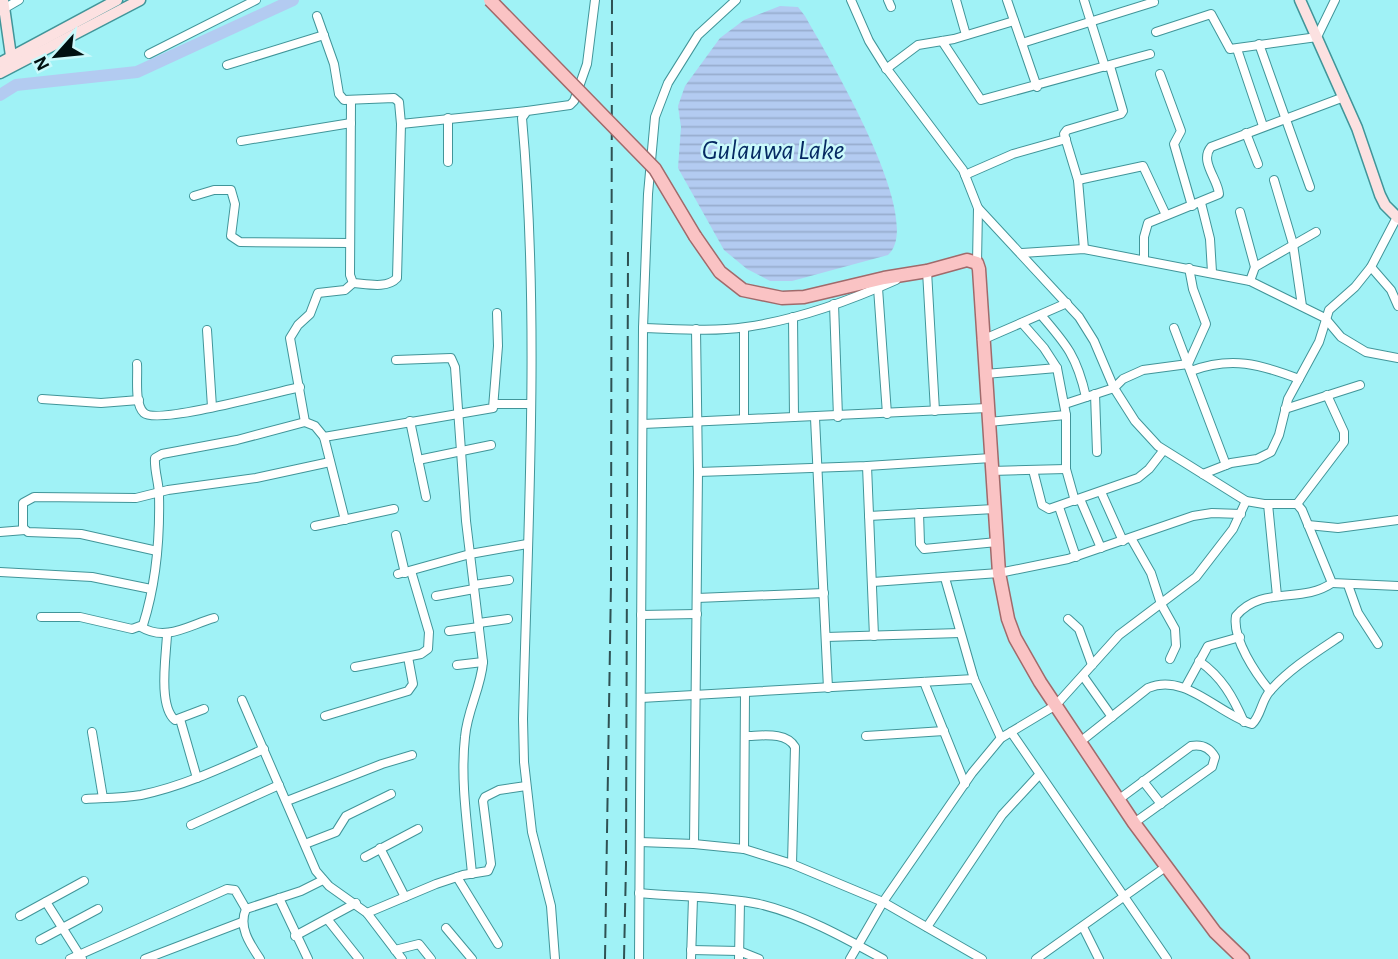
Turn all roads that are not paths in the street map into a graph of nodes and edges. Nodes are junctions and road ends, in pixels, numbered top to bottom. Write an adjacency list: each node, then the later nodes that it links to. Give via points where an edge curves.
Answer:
1 (19, 0): 15 (street)
2 (117, 0): 29 (street)
3 (140, 0): 29 (street)
4 (256, 0): 27 (street)
5 (491, 0): 72 (main road, bridge, via 654,169 720,272 743,290 782,298 804,297)
6 (595, 0): 39 (street, via 587,64 574,101)
7 (736, 0): 85 (street, via 698,35 668,83 655,117)
8 (851, 0): 33 (street)
9 (956, 0): 21 (street)
10 (1007, 0): 17 (street)
11 (1084, 0): 18 (street)
12 (1300, 0): 22 (street)
13 (1335, 0): 22 (street)
14 (1154, 2): 18 (street)
15 (3, 6): 29 (street)
16 (317, 16): 20 (street)
17 (1014, 21): 21 (street); 24 (street)
18 (1090, 22): 24 (street); 32 (street)
19 (1156, 32): 26 (street, via 1210,14 1228,47)
20 (324, 35): 31 (street); 38 (street, via 341,98)
21 (966, 35): 23 (street)
22 (1317, 37): 25 (street); 37 (street)
23 (942, 41): 33 (street, via 918,45); 36 (street, via 980,100)
24 (1022, 43): 36 (street)
25 (1259, 44): 26 (street); 41 (street)
26 (1237, 48): 44 (street)
27 (149, 54)
28 (1150, 54): 32 (street)
29 (12, 62): 30 (street); 34 (street)
30 (0, 63)
31 (227, 65)
32 (1107, 67): 36 (street); 46 (street, via 1121,114 1067,130)
33 (886, 69): 50 (street)
34 (0, 73)
35 (1160, 74): 55 (street, via 1181,131 1174,144)
36 (1037, 86)
37 (1344, 97): 41 (street); 59 (street, via 1380,195)
38 (351, 101): 42 (street); 43 (street, via 394,98 399,102)
39 (527, 111): 40 (street); 106 (street, via 522,118 530,255)
40 (448, 118): 43 (street); 48 (street)
41 (1285, 118): 44 (street); 53 (street)
42 (351, 123): 47 (street); 61 (street)
43 (401, 124): 74 (street, via 397,278 392,284)
44 (1263, 126): 45 (street)
45 (1246, 133): 49 (street); 55 (street, via 1208,149 1206,158 1220,191)
46 (1066, 139): 50 (street, via 1013,154); 51 (street)
47 (241, 141)
48 (448, 162)
49 (1258, 164)
50 (965, 175): 56 (street)
51 (1077, 180): 58 (street, via 1143,166); 63 (street)
52 (1274, 180): 62 (street)
53 (1310, 187)
54 (194, 196): 61 (street, via 231,190 235,204 231,236 240,242)
55 (1197, 204): 58 (street); 71 (street, via 1210,239)
56 (978, 208): 64 (street); 66 (street)
57 (1240, 212): 67 (street)
58 (1166, 215): 65 (street, via 1144,229)
59 (1398, 218): 68 (street)
60 (1316, 233): 62 (street)
61 (350, 243): 74 (street)
62 (1293, 244): 67 (street); 78 (street)
63 (1084, 249): 64 (street); 65 (street)
64 (1022, 253): 76 (street)
65 (1144, 260): 69 (street)
66 (976, 263): 70 (main road, via 967,260); 90 (main road)
67 (1255, 267): 73 (street)
68 (1371, 267): 79 (street); 83 (street)
69 (1189, 268): 71 (street); 94 (street, via 1206,324)
70 (927, 271): 72 (main road); 111 (street)
71 (1212, 272): 73 (street)
72 (908, 274): 75 (street)
73 (1250, 281): 78 (street)
74 (353, 283): 99 (street, via 345,290 318,293 310,314 290,338)
75 (878, 288): 77 (street); 113 (street)
76 (1067, 303): 81 (street); 100 (street, via 1086,326)
77 (834, 304): 82 (street); 115 (street)
78 (1302, 306): 83 (street)
79 (1398, 306)
80 (497, 313): 105 (street)
81 (1041, 315): 84 (street); 101 (street, via 1067,345)
82 (793, 317): 86 (street); 116 (street)
83 (1325, 318): 91 (street, via 1340,337 1366,352); 97 (street, via 1319,342)
84 (1022, 323): 90 (street); 95 (street)
85 (643, 328): 88 (street); 123 (street)
86 (744, 328): 88 (street); 118 (street)
87 (1174, 328): 94 (street)
88 (696, 329): 120 (street)
89 (207, 330): 108 (street)
90 (982, 340): 96 (main road)
91 (1398, 358)
92 (396, 360): 112 (street, via 451,358)
93 (137, 364): 104 (street)
94 (1189, 367): 97 (street, via 1238,362); 100 (street, via 1143,370); 132 (street)
95 (1056, 368): 96 (street); 107 (street)
96 (985, 374): 109 (main road)
97 (1299, 379): 110 (street)
98 (1360, 385): 102 (street)
99 (300, 387): 108 (street); 121 (street)
100 (1114, 388): 101 (street); 127 (street, via 1135,421)
101 (1091, 396): 107 (street); 128 (street)
102 (1327, 396): 110 (street); 145 (street, via 1344,442)
103 (42, 399): 104 (street)
104 (139, 400): 108 (street, via 141,411 150,416)
105 (495, 404): 106 (street); 112 (street, via 490,409)
106 (531, 404): 161 (street)
107 (1065, 404): 114 (street)
108 (212, 408)
109 (987, 408): 111 (street); 122 (main road)
110 (1285, 409): 132 (street, via 1271,452)
111 (935, 411): 113 (street)
112 (459, 412): 119 (street); 126 (street)
113 (887, 414): 115 (street)
114 (1066, 415): 122 (street); 135 (street)
115 (838, 416): 117 (street)
116 (794, 417): 117 (street); 118 (street)
117 (815, 418): 133 (street)
118 (744, 419): 120 (street)
119 (410, 421): 124 (street); 129 (street)
120 (698, 421): 123 (street); 137 (street)
121 (305, 422): 124 (street, via 315,425); 139 (street, via 157,456)
122 (988, 422): 131 (main road)
123 (643, 425): 183 (street)
124 (324, 438): 130 (street)
125 (491, 445): 126 (street)
126 (461, 451): 129 (street); 164 (street)
127 (1163, 451): 138 (street); 140 (street, via 1138,478)
128 (1097, 452)
129 (418, 460): 141 (street)
130 (330, 462): 139 (street); 152 (street)
131 (991, 465): 134 (street); 136 (street); 148 (main road)
132 (1226, 465): 138 (street)
133 (818, 467): 134 (street); 137 (street); 177 (street)
134 (867, 467): 151 (street)
135 (1066, 469): 136 (street); 142 (street)
136 (1033, 470): 146 (street, via 1042,505 1049,509)
137 (698, 472): 180 (street)
138 (1203, 474): 143 (street)
139 (159, 492): 156 (street, via 122,499 34,497 23,503); 163 (street)
140 (1101, 492): 142 (street); 159 (street)
141 (426, 496)
142 (1077, 500): 146 (street); 162 (street)
143 (1246, 501): 144 (street); 150 (street)
144 (1268, 504): 145 (street); 179 (street)
145 (1297, 504): 154 (street)
146 (1059, 506): 165 (street)
147 (394, 509): 152 (street)
148 (994, 509): 149 (street); 160 (main road)
149 (919, 513): 151 (street); 160 (street, via 924,549)
150 (1241, 514): 159 (street, via 1193,516); 181 (street, via 1196,577)
151 (869, 516): 171 (street)
152 (345, 520): 155 (street)
153 (1398, 520): 154 (street, via 1338,527)
154 (1308, 525): 172 (street)
155 (315, 526)
156 (25, 530): 157 (street); 163 (street, via 81,534)
157 (0, 532)
158 (396, 535): 167 (street)
159 (1127, 539): 162 (street); 181 (street, via 1151,573)
160 (997, 542): 168 (main road)
161 (527, 544): 164 (street); 235 (street)
162 (1101, 548): 165 (street)
163 (157, 551): 176 (street)
164 (470, 554): 167 (street); 175 (street)
165 (1076, 557): 168 (street)
166 (0, 572): 176 (street, via 92,577)
167 (405, 573): 198 (street, via 430,643 425,652)
168 (999, 573): 169 (street); 215 (main road, via 1015,638)
169 (945, 578): 171 (street); 191 (street)
170 (509, 580): 175 (street)
171 (873, 582): 193 (street)
172 (1332, 583): 173 (street); 179 (street)
173 (1348, 585): 174 (street); 197 (street)
174 (1398, 586)
175 (474, 587): 178 (street); 188 (street)
176 (151, 589): 189 (street)
177 (824, 593): 180 (street); 194 (street)
178 (436, 596)
179 (1277, 596): 195 (street, via 1256,600 1242,609 1235,620)
180 (697, 598): 182 (street)
181 (1161, 604): 199 (street, via 1177,638); 203 (street, via 1126,629)
182 (697, 614): 183 (street); 212 (street)
183 (641, 615): 213 (street)
184 (41, 617): 189 (street, via 80,617)
185 (214, 618): 192 (street)
186 (508, 620): 188 (street)
187 (1068, 620): 203 (street, via 1079,629)
188 (479, 625): 190 (street); 201 (street)
189 (141, 627): 192 (street)
190 (449, 631)
191 (960, 633): 193 (street); 206 (street)
192 (167, 635): 219 (street, via 166,703 171,719)
193 (874, 636): 194 (street)
194 (826, 637): 208 (street)
195 (1240, 637): 200 (street, via 1208,646); 210 (street, via 1254,671)
196 (1339, 637): 210 (street)
197 (1378, 644)
198 (408, 657): 204 (street); 217 (street, via 412,684 408,691)
199 (1170, 659)
200 (1199, 661): 209 (street); 220 (street, via 1221,680)
201 (483, 662): 202 (street); 253 (street, via 464,739)
202 (457, 665)
203 (1092, 665): 205 (street)
204 (355, 667)
205 (1083, 676): 215 (street); 218 (street)
206 (974, 679): 207 (street); 226 (street)
207 (924, 682): 208 (street); 221 (street)
208 (828, 688): 211 (street)
209 (1185, 688): 218 (street, via 1157,684); 220 (street)
210 (1270, 691): 220 (street, via 1254,723)
211 (745, 693): 212 (street); 224 (street)
212 (697, 696): 213 (street); 247 (street)
213 (640, 698): 245 (street)
214 (242, 700): 228 (street)
215 (1056, 705): 223 (street); 227 (main road)
216 (204, 709): 219 (street)
217 (325, 716)
218 (1112, 717): 227 (street)
219 (180, 719): 231 (street)
220 (1244, 722)
221 (944, 731): 225 (street); 233 (street)
222 (92, 732): 238 (street)
223 (1011, 732): 226 (street); 230 (street)
224 (745, 736): 249 (street); 251 (street, via 782,737 795,747)
225 (866, 736)
226 (1001, 738): 233 (street)
227 (1080, 742): 239 (main road)
228 (264, 749): 231 (street); 234 (street)
229 (412, 755): 240 (street)
230 (1039, 775): 258 (street); 272 (street, via 1002,815)
231 (197, 778): 238 (street, via 140,795)
232 (1143, 781): 239 (street); 241 (street); 241 (street, via 1191,746 1212,751 1212,767)
233 (965, 784): 264 (street)
234 (279, 785): 240 (street); 243 (street)
235 (526, 786): 253 (street, via 485,797 490,868); 292 (street, via 532,832 551,906)
236 (391, 794): 246 (street, via 346,816 336,832)
237 (86, 799): 238 (street)
238 (103, 799)
239 (1118, 800): 242 (main road)
240 (286, 801): 246 (street)
241 (1161, 804): 242 (street)
242 (1134, 823): 252 (main road)
243 (191, 825)
244 (418, 829): 248 (street)
245 (640, 842): 247 (street); 257 (street)
246 (305, 844): 255 (street)
247 (694, 844): 249 (street)
248 (380, 848): 250 (street); 259 (street)
249 (744, 849): 251 (street)
250 (365, 857)
251 (792, 864): 264 (street)
252 (1167, 866): 258 (street); 301 (main road, via 1215,932)
253 (472, 874): 254 (street)
254 (457, 877): 259 (street); 278 (street)
255 (323, 880): 260 (street); 265 (street)
256 (84, 881): 263 (street)
257 (639, 893): 261 (street); 293 (street)
258 (1125, 896): 275 (street); 300 (street)
259 (405, 897): 268 (street)
260 (279, 898): 267 (street); 276 (street)
261 (693, 898): 262 (street); 281 (street)
262 (740, 901): 279 (street, via 786,912); 282 (street)
263 (46, 902): 269 (street); 273 (street)
264 (883, 902): 272 (street); 279 (street)
265 (356, 903): 268 (street); 270 (street)
266 (98, 909): 273 (street)
267 (246, 909): 271 (street); 283 (street, via 235,890 227,889)
268 (367, 913): 280 (street)
269 (20, 916)
270 (328, 920): 276 (street); 289 (street)
271 (242, 922): 286 (street); 287 (street)
272 (928, 927): 297 (street)
273 (61, 928): 277 (street); 283 (street)
274 (446, 928): 284 (street)
275 (1083, 928): 298 (street); 299 (street)
276 (295, 936): 288 (street)
277 (40, 940)
278 (498, 944)
279 (859, 945): 295 (street); 296 (street)
280 (395, 950): 290 (street); 291 (street, via 419,944)
281 (691, 954): 282 (street)
282 (739, 955): 294 (street)
283 (80, 957): 285 (street)
284 (466, 957)
285 (70, 959)
286 (145, 959)
287 (260, 959)
288 (308, 959)
289 (359, 959)
290 (402, 959)
291 (431, 959)
292 (555, 959)
293 (639, 959)
294 (759, 959)
295 (850, 959)
296 (883, 959)
297 (982, 959)
298 (1036, 959)
299 (1099, 959)
300 (1167, 959)
301 (1243, 959)

